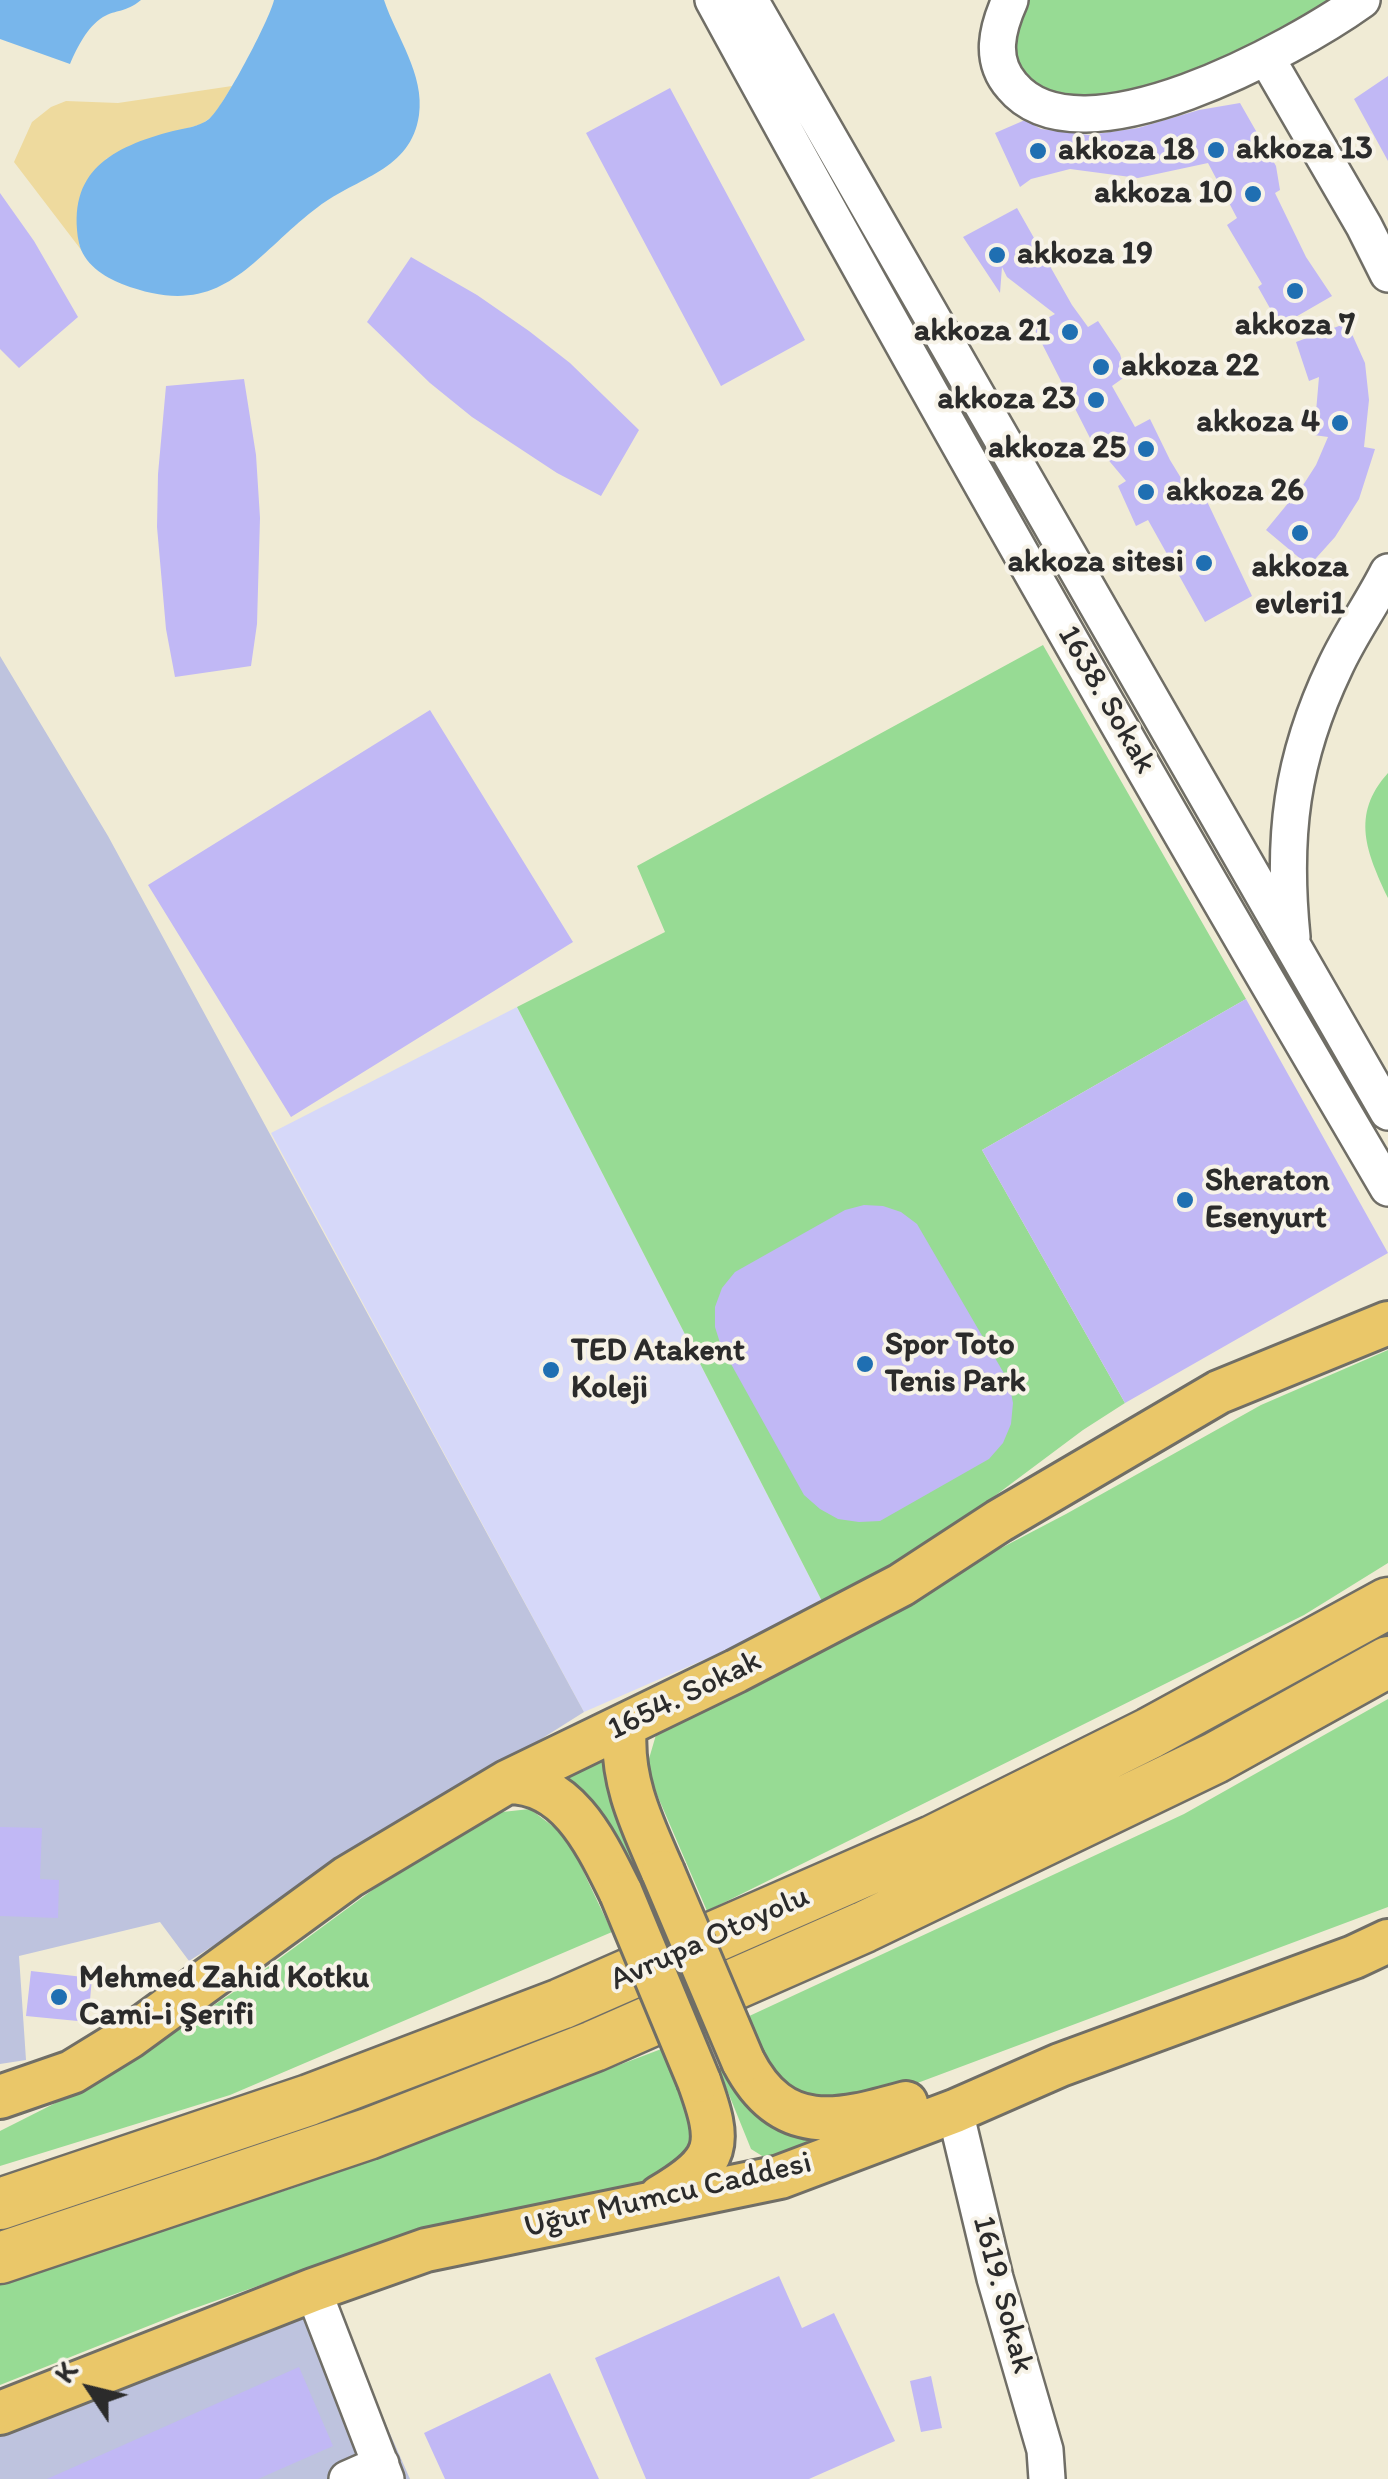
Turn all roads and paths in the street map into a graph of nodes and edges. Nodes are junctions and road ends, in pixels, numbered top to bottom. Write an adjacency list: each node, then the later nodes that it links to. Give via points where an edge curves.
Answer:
1 (713, 0): 11 (street, 1638. Sokak)
2 (750, 0): 9 (street, 1638. Sokak)
3 (1010, 0): 5 (street, via 998,62 1015,90 1053,112 1107,113 1166,99)
4 (1362, 0): 5 (street)
5 (1266, 57): 6 (street)
6 (1376, 220): 7 (street)
7 (1388, 274)
8 (1388, 572): 9 (street, via 1337,663 1299,767 1286,859)
9 (1293, 948): 10 (street, 1638. Sokak)
10 (1388, 1112)
11 (1388, 1188)
12 (1382, 1320): 15 (main road, 1654. Sokak, via 1219,1392 901,1585)
13 (1388, 1603): 21 (highway, Avrupa Otoyolu, via 933,1841 561,2004 309,2100)
14 (1388, 1662): 23 (highway, Avrupa Otoyolu, via 1215,1758 864,1927 594,2046 368,2134)
15 (624, 1726): 16 (main road, 1654. Sokak); 18 (main road, bridge, via 628,1784 663,1872 743,2061 778,2104 832,2121)
16 (507, 1782): 19 (main road, 1654. Sokak, via 348,1877 130,2037 72,2072); 22 (main road, bridge, via 535,1786 570,1809 596,1845 714,2122 712,2148 692,2176)
17 (1388, 1942): 18 (main road, Uğur Mumcu Caddesi)
18 (1060, 2065): 20 (main road, Uğur Mumcu Caddesi)
19 (0, 2097)
20 (955, 2111): 22 (main road, Uğur Mumcu Caddesi, via 780,2176); 28 (street, 1619. Sokak)
21 (0, 2204)
22 (646, 2205): 24 (main road, Uğur Mumcu Caddesi, via 426,2250)
23 (0, 2258)
24 (312, 2290): 25 (main road, Uğur Mumcu Caddesi); 26 (street)
25 (0, 2413)
26 (384, 2472): 27 (street)
27 (347, 2479)
28 (1048, 2479)

